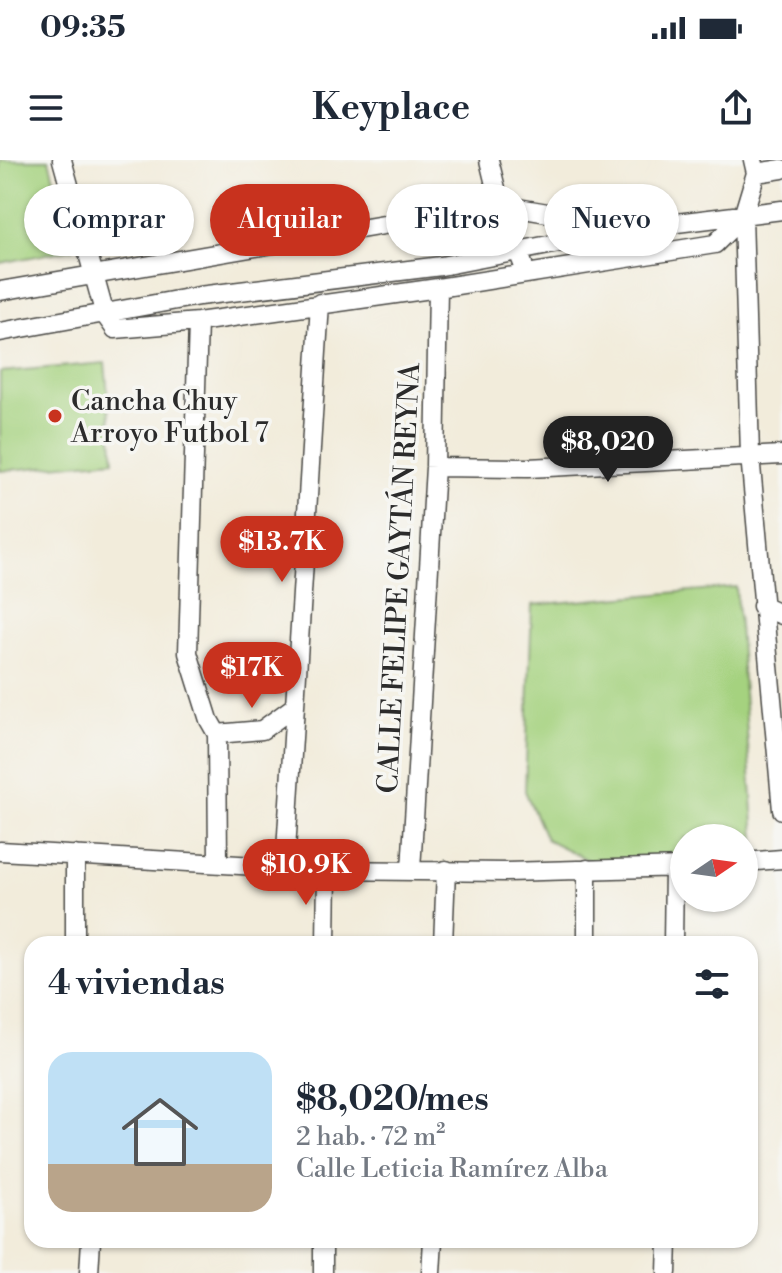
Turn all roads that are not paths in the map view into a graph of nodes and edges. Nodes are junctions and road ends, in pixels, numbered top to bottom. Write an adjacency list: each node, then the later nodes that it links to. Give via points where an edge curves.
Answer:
1 (62, 160): 12 (street)
2 (489, 160): 5 (street)
3 (755, 166): 4 (street); 7 (street)
4 (782, 169)
5 (495, 184)
6 (782, 210): 7 (street)
7 (743, 216): 8 (street); 13 (street, via 715,244); 20 (street)
8 (679, 223)
9 (386, 224): 12 (street)
10 (502, 256): 17 (street, via 199,296)
11 (518, 256): 13 (street)
12 (94, 274): 15 (street); 17 (street)
13 (527, 274): 14 (street)
14 (438, 288): 16 (street); 22 (street, CALLE FELIPE GAYTÁN REYNA)
15 (0, 291)
16 (320, 303): 18 (street); 25 (street)
17 (105, 315): 18 (street, via 115,329); 19 (street)
18 (198, 322): 26 (street, via 188,653)
19 (0, 332)
20 (750, 455): 21 (street); 22 (street, via 528,468); 23 (street)
21 (782, 455)
22 (435, 467): 37 (street, CALLE FELIPE GAYTÁN REYNA)
23 (762, 606): 24 (street); 27 (street)
24 (782, 615)
25 (295, 706): 26 (street, via 262,730); 33 (street)
26 (217, 734): 32 (street)
27 (782, 810)
28 (0, 851): 29 (street)
29 (75, 855): 32 (street); 40 (street)
30 (782, 859): 31 (street)
31 (758, 861)
32 (218, 862): 33 (street)
33 (285, 867): 36 (street)
34 (670, 867): 35 (street)
35 (587, 869): 38 (street); 43 (street)
36 (327, 870): 37 (street); 41 (street)
37 (411, 870): 38 (street)
38 (446, 870): 42 (street)
39 (675, 912): 44 (street)
40 (75, 936)
41 (326, 936)
42 (443, 936)
43 (587, 936)
44 (674, 936)
45 (91, 1248): 49 (street)
46 (323, 1248): 50 (street)
47 (433, 1248): 51 (street)
48 (668, 1248): 52 (street)
49 (89, 1273)
50 (323, 1273)
51 (431, 1273)
52 (667, 1273)

